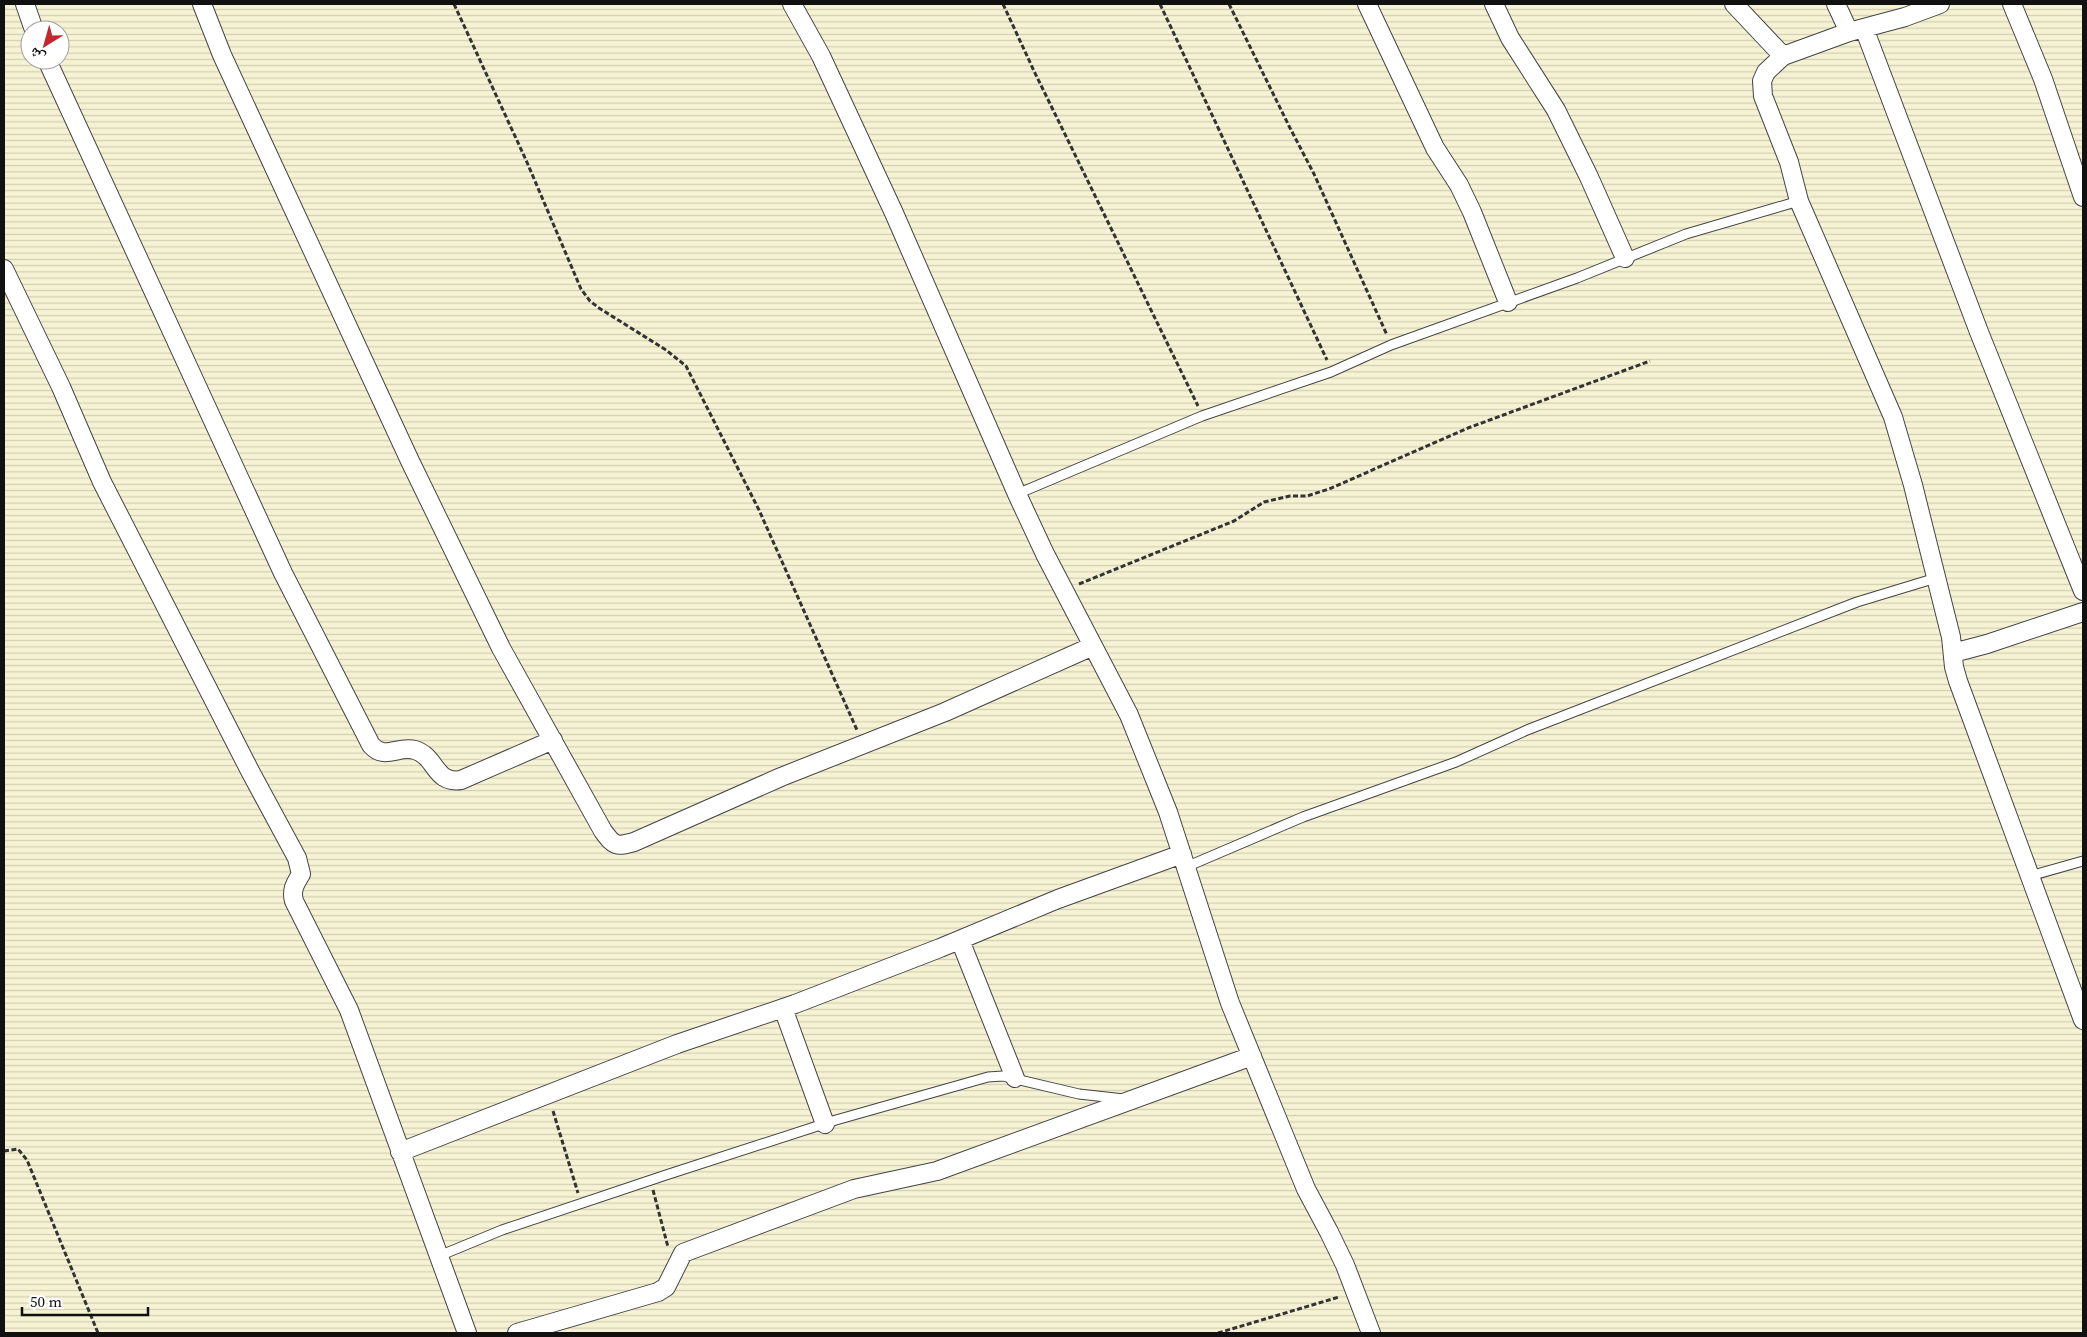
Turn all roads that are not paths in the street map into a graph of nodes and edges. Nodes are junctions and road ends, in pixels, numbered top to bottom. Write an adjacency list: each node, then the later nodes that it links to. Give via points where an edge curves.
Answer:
1 (26, 4): 10 (street)
2 (202, 4): 25 (street, via 222,55 410,461 502,648)
3 (792, 4): 19 (street, via 821,56 894,212)
4 (1367, 4): 18 (street, via 1435,148 1472,212)
5 (1494, 4): 16 (street, via 1510,38 1556,110 1590,177)
6 (1734, 4): 12 (street)
7 (1836, 4): 11 (street)
8 (1940, 4): 11 (street)
9 (2012, 4): 14 (street, via 2043,79)
10 (31, 20)
11 (1856, 30): 12 (street); 21 (street)
12 (1783, 56): 15 (street, via 1766,72 1762,81 1763,96 1789,162)
13 (52, 70): 25 (street, via 282,572 370,745 383,753 416,750 451,781 461,780)
14 (2083, 197)
15 (1799, 201): 16 (lane, via 1686,234); 20 (street, via 1893,417)
16 (1625, 258): 18 (lane)
17 (4, 269): 36 (street, via 102,482 297,858 301,874 293,888 294,901 348,1010)
18 (1508, 302): 19 (lane, via 1391,345 1330,372 1202,416)
19 (1017, 494): 23 (street)
20 (1936, 578): 24 (street); 26 (lane, via 1856,602 1527,730 1456,762)
21 (2083, 591)
22 (2083, 612): 24 (street)
23 (1093, 646): 25 (street, via 945,712 619,846 611,842 603,831); 26 (street, via 1129,715)
24 (1953, 653): 28 (street, via 1965,701)
25 (553, 740)
26 (1184, 860): 29 (street, via 1058,899); 32 (street, via 1230,1003)
27 (2083, 861): 28 (lane)
28 (2030, 876): 31 (street)
29 (960, 940): 30 (street); 33 (street)
30 (783, 1008): 35 (street); 36 (street, via 677,1044)
31 (2083, 1020)
32 (1252, 1056): 34 (street); 40 (street, via 1306,1189 1329,1232)
33 (1015, 1078): 34 (lane, via 1079,1094); 35 (lane, via 988,1077)
34 (1134, 1100): 39 (street, via 937,1170 844,1193 683,1253 666,1287 658,1292)
35 (825, 1124): 37 (lane, via 502,1230)
36 (400, 1152): 37 (street)
37 (439, 1256): 38 (street)
38 (467, 1333)
39 (517, 1333)
40 (1371, 1333)

